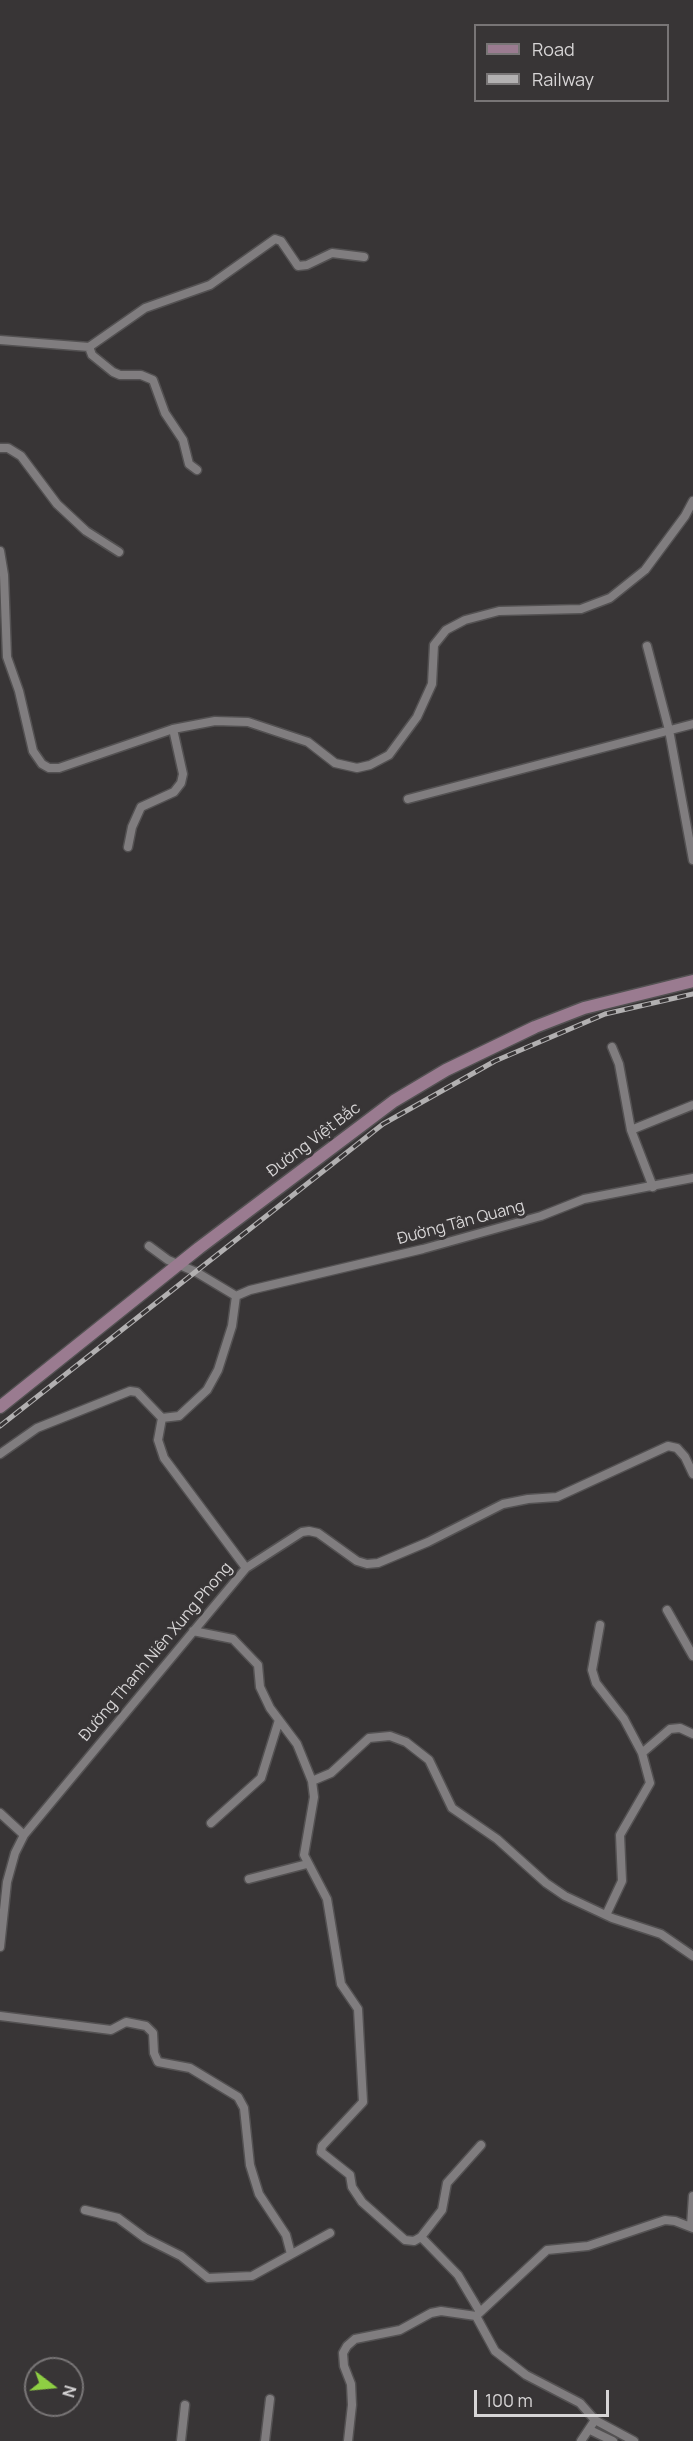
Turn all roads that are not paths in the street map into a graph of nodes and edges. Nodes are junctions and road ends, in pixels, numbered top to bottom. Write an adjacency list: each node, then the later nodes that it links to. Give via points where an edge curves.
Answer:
1 (364, 257): 3 (street, via 333,253 298,266 281,241 273,240 210,285 145,308)
2 (0, 340): 3 (street)
3 (89, 347): 5 (street, via 92,356 113,372 153,380 165,413 183,440 189,464)
4 (0, 448): 8 (street, via 21,456 57,504 86,531)
5 (196, 470)
6 (693, 501): 11 (street, via 645,570 610,598 581,609 499,611 465,620 446,630 432,650 432,684 417,717 393,752 370,765 340,765 308,742 248,722 215,721)
7 (0, 551): 11 (street, via 7,657 20,691 36,759 49,768 59,768)
8 (119, 552)
9 (647, 646): 12 (street)
10 (693, 724): 12 (street)
11 (173, 729): 14 (street, via 183,774 181,783 174,792 141,807)
12 (669, 730): 13 (street); 15 (street)
13 (408, 800)
14 (128, 847)
15 (693, 860)
16 (693, 981): 23 (main road, Đường Việt Bắc, via 584,1008 446,1070 352,1130)
17 (612, 1047): 19 (street, via 619,1064)
18 (693, 1105): 19 (street)
19 (631, 1130): 21 (street)
20 (693, 1178): 21 (street, Đường Tân Quang)
21 (653, 1187): 24 (street, Đường Tân Quang, via 584,1199 541,1216 444,1244)
22 (149, 1246): 23 (street)
23 (180, 1265): 24 (street); 25 (main road, Đường Việt Bắc)
24 (236, 1296): 26 (street, via 232,1326 207,1390 179,1416)
25 (0, 1407)
26 (162, 1418): 27 (street, via 137,1392 130,1391 37,1428); 29 (street, Đường Thanh Niên Xung Phong, via 158,1440 164,1458)
27 (0, 1454)
28 (693, 1474): 29 (street, via 686,1457 668,1446 557,1497 503,1504 378,1563 357,1561 318,1533 309,1531)
29 (246, 1568): 32 (street, Đường Thanh Niên Xung Phong)
30 (667, 1610): 33 (street)
31 (600, 1625): 36 (street, via 592,1670 596,1683 624,1719)
32 (193, 1631): 34 (street, via 233,1639 258,1665 260,1687); 40 (street, Đường Thanh Niên Xung Phong)
33 (693, 1656)
34 (279, 1720): 37 (street, via 297,1744); 39 (street, via 261,1778)
35 (693, 1734): 36 (street, via 680,1728 670,1729)
36 (642, 1754): 44 (street, via 650,1783 620,1835 622,1881)
37 (312, 1781): 41 (street, via 314,1797 305,1847); 44 (street, via 331,1773 369,1738 390,1737 406,1742 429,1760 452,1808 490,1833 565,1896)
38 (0, 1813): 40 (street)
39 (211, 1823)
40 (24, 1835): 43 (street, Đường Thanh Niên Xung Phong)
41 (307, 1864): 42 (street); 53 (street, via 327,1899 341,1984 358,2009 363,2102 322,2146 321,2152 350,2175 352,2187 362,2202 405,2240)
42 (249, 1879)
43 (3, 1883): 45 (street, Đường Thanh Niên Xung Phong)
44 (606, 1915): 46 (street, via 652,1930)
45 (0, 1947)
46 (693, 1956)
47 (0, 2016): 54 (street, via 111,2030 126,2022 146,2026 153,2033 158,2062 190,2068 238,2097 244,2108 250,2164 259,2194 286,2235)
48 (481, 2145): 53 (street, via 447,2183 442,2210)
49 (693, 2196): 51 (street)
50 (85, 2210): 54 (street, via 118,2218 145,2238 181,2256 208,2278 252,2276)
51 (692, 2227): 55 (street, via 665,2220 588,2246 547,2250)
52 (330, 2234): 54 (street)
53 (420, 2237): 55 (street, via 458,2275)
54 (291, 2254)
55 (478, 2314): 58 (street, via 495,2351 526,2375 580,2403); 62 (street, via 431,2313 400,2330 355,2339 347,2346 344,2366 351,2384 352,2406)
56 (270, 2399): 61 (street)
57 (185, 2405): 60 (street)
58 (595, 2420): 59 (street); 65 (street)
59 (590, 2430): 63 (street); 64 (street)
60 (181, 2441)
61 (266, 2441)
62 (348, 2441)
63 (581, 2441)
64 (612, 2441)
65 (634, 2441)

